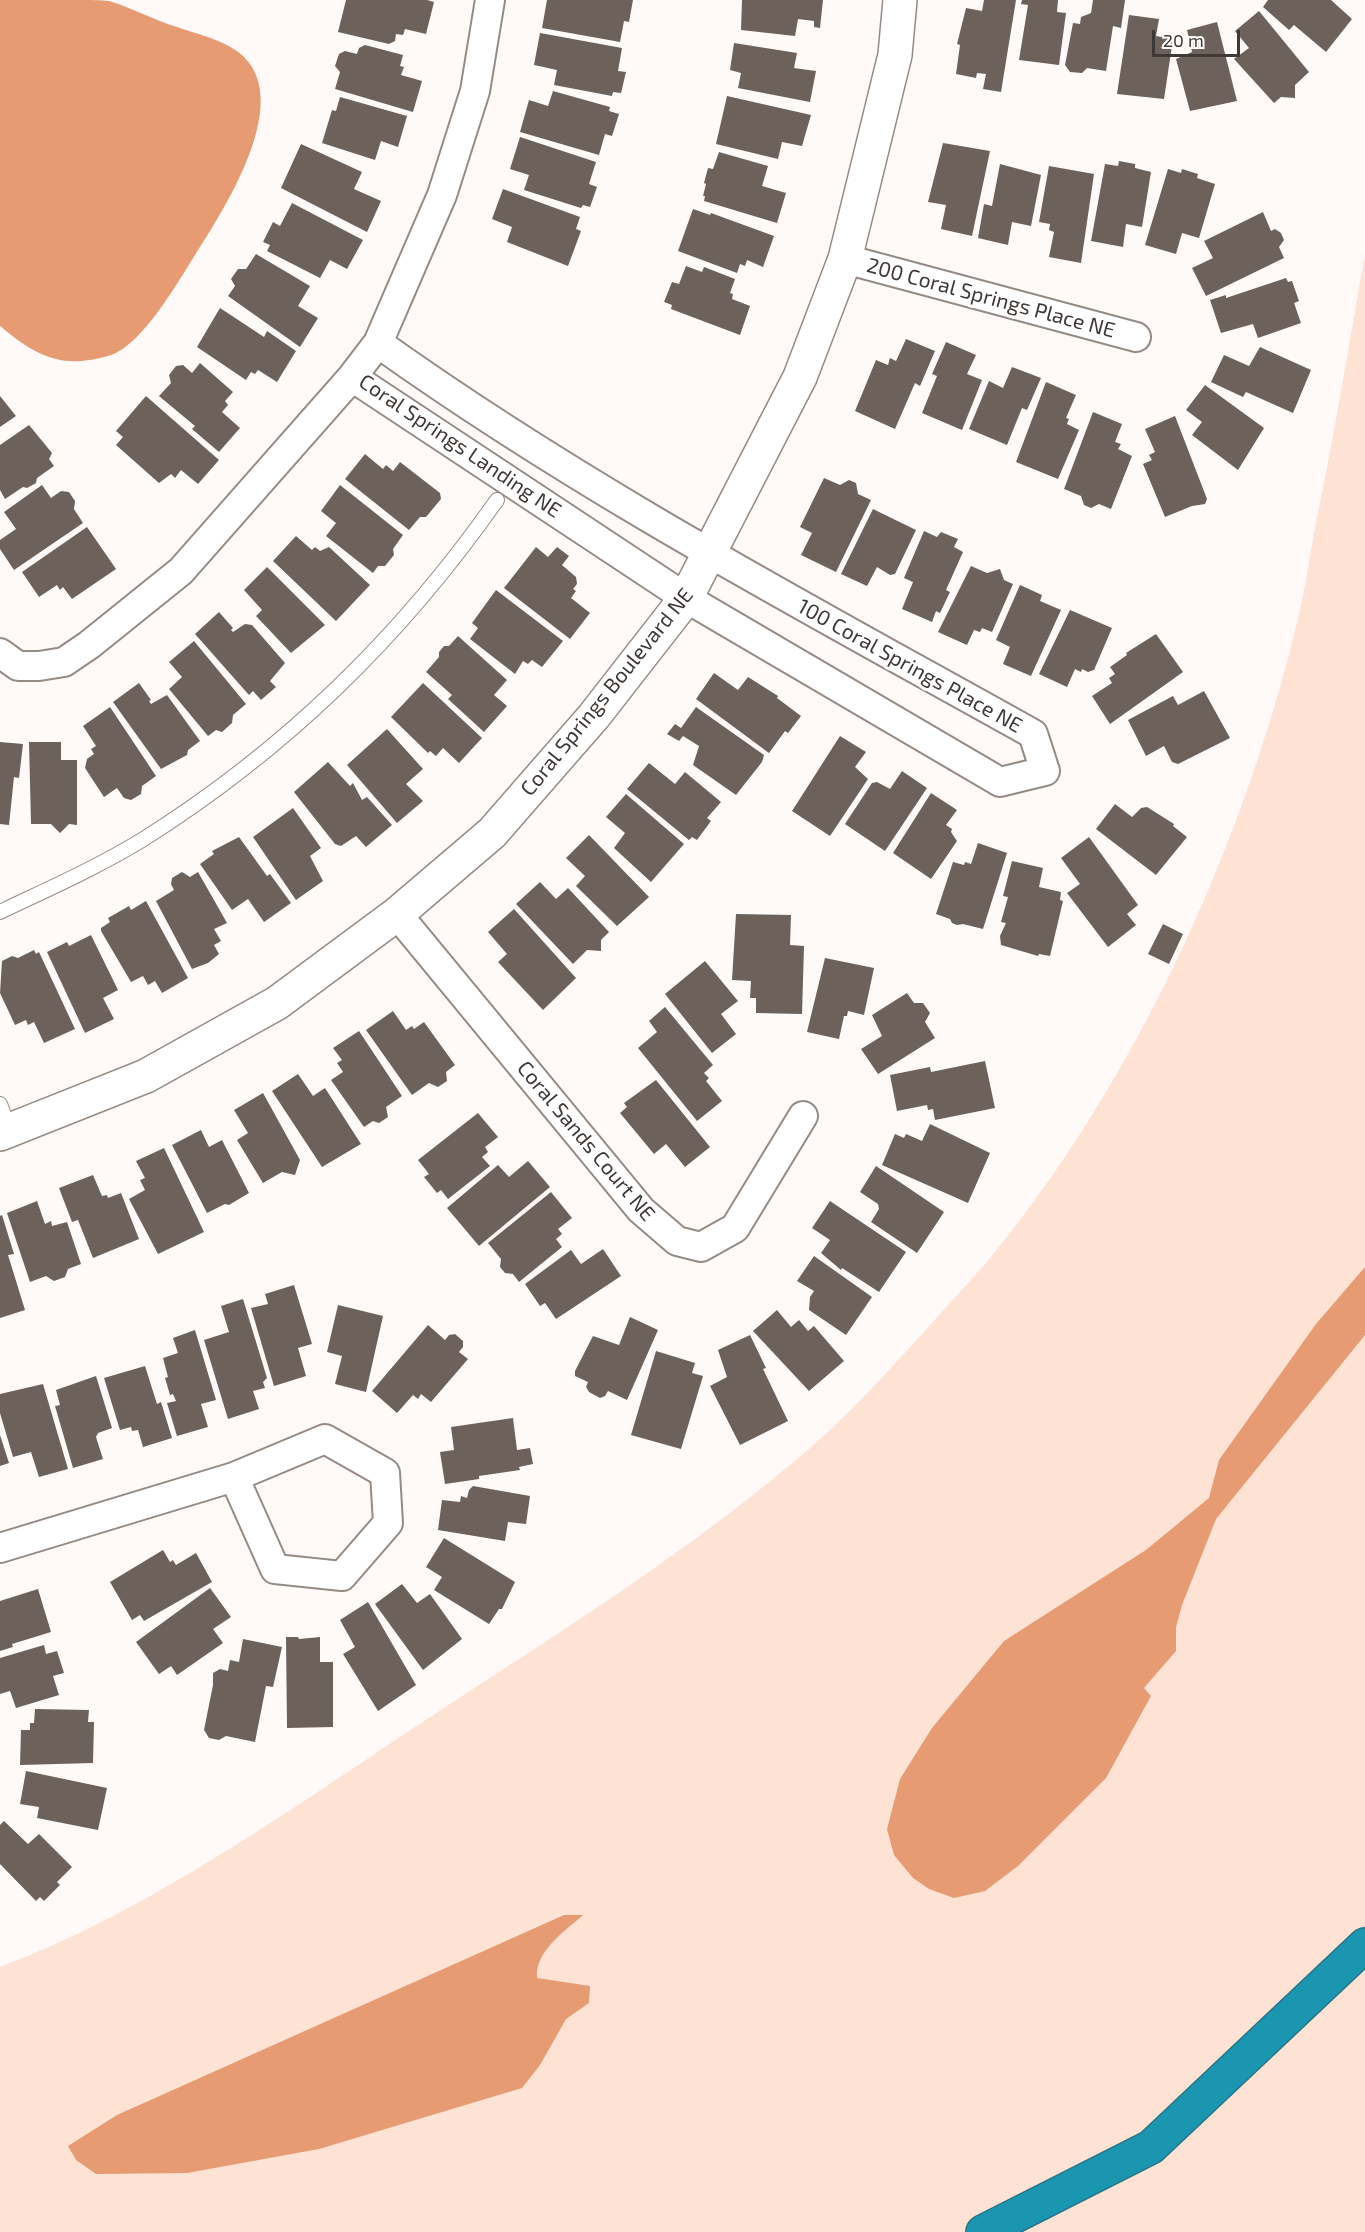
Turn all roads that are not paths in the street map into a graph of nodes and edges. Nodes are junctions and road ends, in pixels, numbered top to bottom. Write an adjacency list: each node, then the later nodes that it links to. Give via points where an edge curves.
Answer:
1 (490, 0): 5 (street, via 474,91 442,195)
2 (900, 0): 3 (street, Coral Springs Boulevard NE, via 895,55)
3 (845, 259): 4 (street, 200 Coral Springs Place NE); 8 (street, Coral Springs Boulevard NE, via 800,377)
4 (1136, 337)
5 (378, 343): 6 (street, Coral Springs Landing NE); 8 (street, Coral Springs Landing NE, via 447,392)
6 (352, 377): 9 (street, Coral Springs Landing NE); 10 (street, via 181,571 89,645 64,662 39,666 18,666)
7 (497, 500): 11 (lane, via 458,555 389,636 346,682 258,758 140,841)
8 (710, 554): 9 (street, Coral Springs Boulevard NE); 9 (street, 100 Coral Springs Place NE, via 1033,734 1045,771 1000,782)
9 (686, 598): 12 (street, Coral Springs Boulevard NE, via 594,716 492,833)
10 (0, 653)
11 (0, 912)
12 (398, 914): 13 (street, Coral Sands Court NE, via 641,1210 676,1241 701,1247 735,1228); 14 (street, Coral Springs Boulevard NE, via 277,1003 146,1076)
13 (803, 1116)
14 (3, 1123)
15 (234, 1477): 15 (street, via 325,1439 385,1473 388,1523 342,1575 275,1569); 16 (street)
16 (0, 1548)
17 (1365, 1946): 18 (highway, via 1151,2146)
18 (983, 2232)

